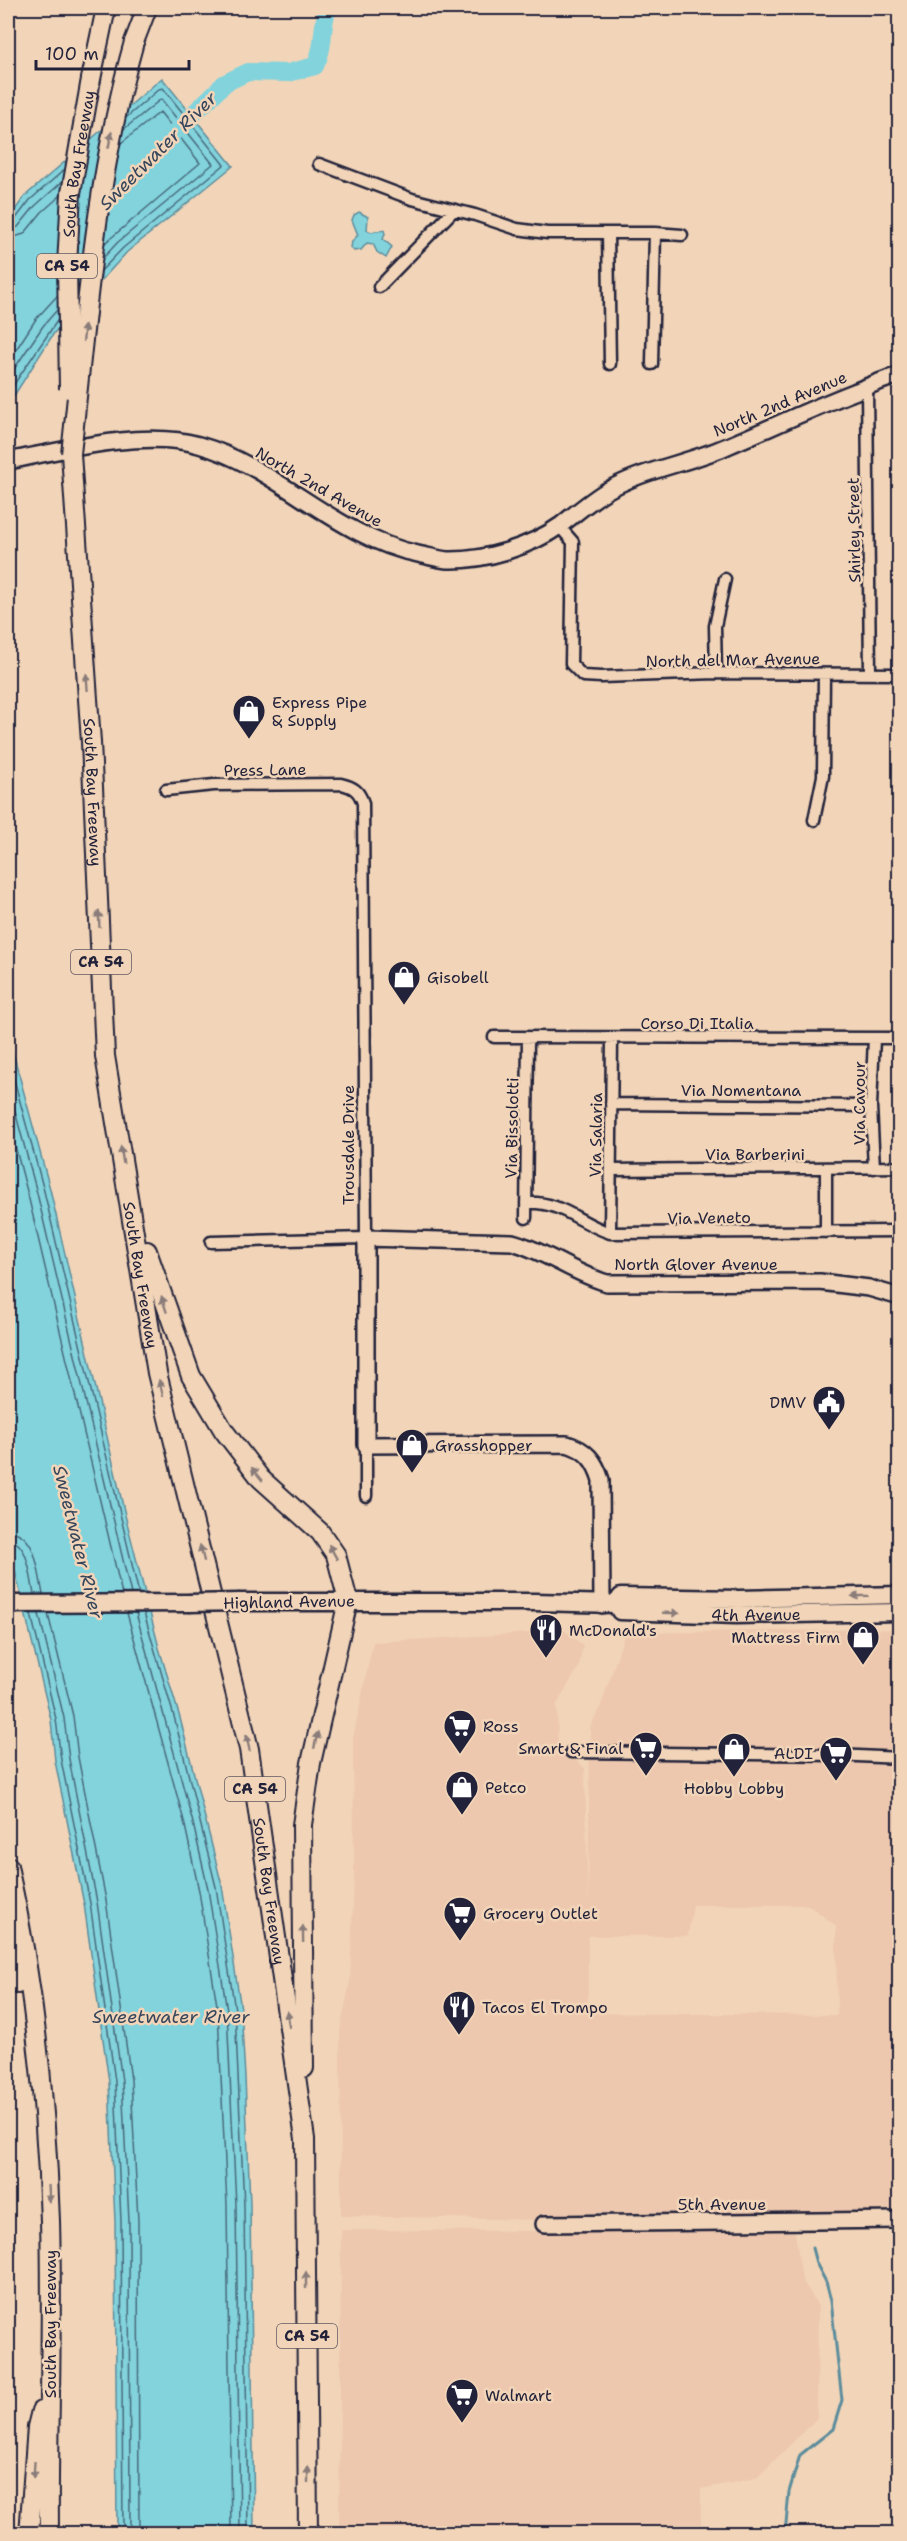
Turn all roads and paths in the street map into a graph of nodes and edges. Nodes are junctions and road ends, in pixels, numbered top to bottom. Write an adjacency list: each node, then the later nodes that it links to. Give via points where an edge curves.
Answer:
1 (106, 8): 13 (highway, South Bay Freeway / CA 54, bridge, via 71,193 67,349)
2 (147, 10): 13 (highway, one-way to 2, bridge, via 106,158 117,102)
3 (319, 164): 4 (street, via 412,199)
4 (454, 210): 5 (street, via 517,229); 8 (street)
5 (608, 233): 6 (street); 9 (street)
6 (655, 233): 7 (street); 10 (street)
7 (682, 235)
8 (379, 287)
9 (610, 364)
10 (652, 364)
11 (900, 375): 12 (street, North 2nd Avenue)
12 (867, 387): 15 (street, North 2nd Avenue, via 705,455 655,469 608,490); 19 (street, Shirley Street)
13 (71, 454): 35 (highway, South Bay Freeway / CA 54, one-way to 13, via 105,1056 91,742)
14 (8, 461): 15 (street, North 2nd Avenue, via 111,442 163,440 197,444 234,458 378,543 445,560 486,557 515,548)
15 (559, 526): 17 (street, North del Mar Avenue, via 573,542 571,664 583,676)
16 (725, 579): 17 (street, via 717,612)
17 (716, 673): 18 (street, North del Mar Avenue)
18 (824, 674): 19 (street, North del Mar Avenue); 23 (street, via 823,776)
19 (870, 674): 20 (street, North del Mar Avenue)
20 (900, 674)
21 (166, 790): 22 (street, Press Lane, via 214,785 341,784)
22 (360, 794): 41 (street, Trousdale Drive)
23 (814, 820)
24 (494, 1036): 25 (street, Corso Di Italia)
25 (528, 1038): 26 (street, Corso Di Italia); 36 (street, Via Bissolotti)
26 (612, 1038): 27 (street, Corso Di Italia); 29 (street, Via Salaria)
27 (874, 1038): 28 (street, Corso Di Italia); 30 (street, Via Cavour)
28 (900, 1038)
29 (611, 1104): 30 (street, Via Nomentana); 34 (street, Via Salaria)
30 (871, 1106): 32 (street, Via Cavour)
31 (900, 1167): 32 (street, Via Barberini)
32 (874, 1168): 33 (street, Via Barberini)
33 (826, 1169): 34 (street, Via Barberini); 38 (street)
34 (611, 1170): 40 (street, Via Salaria)
35 (128, 1195): 47 (highway, one-way to 35, via 336,1555 320,1532 261,1479 224,1431 191,1376); 56 (highway, South Bay Freeway / CA 54, one-way to 35, via 249,1749 157,1373)
36 (526, 1203): 37 (street, Via Bissolotti); 40 (street, Via Veneto, via 555,1205)
37 (526, 1218)
38 (826, 1232): 39 (street, Via Veneto); 40 (street, Via Veneto)
39 (900, 1232)
40 (609, 1233)
41 (366, 1238): 42 (street, North Glover Avenue); 43 (street, North Glover Avenue, via 512,1242 583,1276 607,1283 820,1282 869,1288); 44 (street, Trousdale Drive)
42 (212, 1242)
43 (900, 1297)
44 (366, 1445): 45 (street, Trousdale Drive); 50 (street, via 567,1444 585,1452 601,1480)
45 (366, 1496)
46 (900, 1594): 50 (main road, 4th Avenue, one-way to 50, via 739,1599 621,1597)
47 (348, 1601): 48 (main road, Highland Avenue); 49 (main road, Highland Avenue, bridge); 56 (highway, one-way to 47, via 302,1825 311,1763)
48 (571, 1602): 50 (main road, 4th Avenue)
49 (8, 1604)
50 (609, 1605): 51 (main road, 4th Avenue, one-way to 51, via 620,1611 736,1615)
51 (900, 1612)
52 (571, 1752): 53 (street)
53 (900, 1758)
54 (8, 1866): 57 (highway, South Bay Freeway, via 23,1933 39,2051)
55 (8, 1929): 57 (highway)
56 (305, 2139): 63 (highway, South Bay Freeway / CA 54, one-way to 56)
57 (47, 2161): 60 (highway, South Bay Freeway, one-way to 60)
58 (900, 2220): 59 (street, 5th Avenue)
59 (544, 2224)
60 (51, 2372): 61 (highway, one-way to 61, via 37,2427); 62 (highway, South Bay Freeway)
61 (29, 2534)
62 (49, 2534)
63 (308, 2534)

